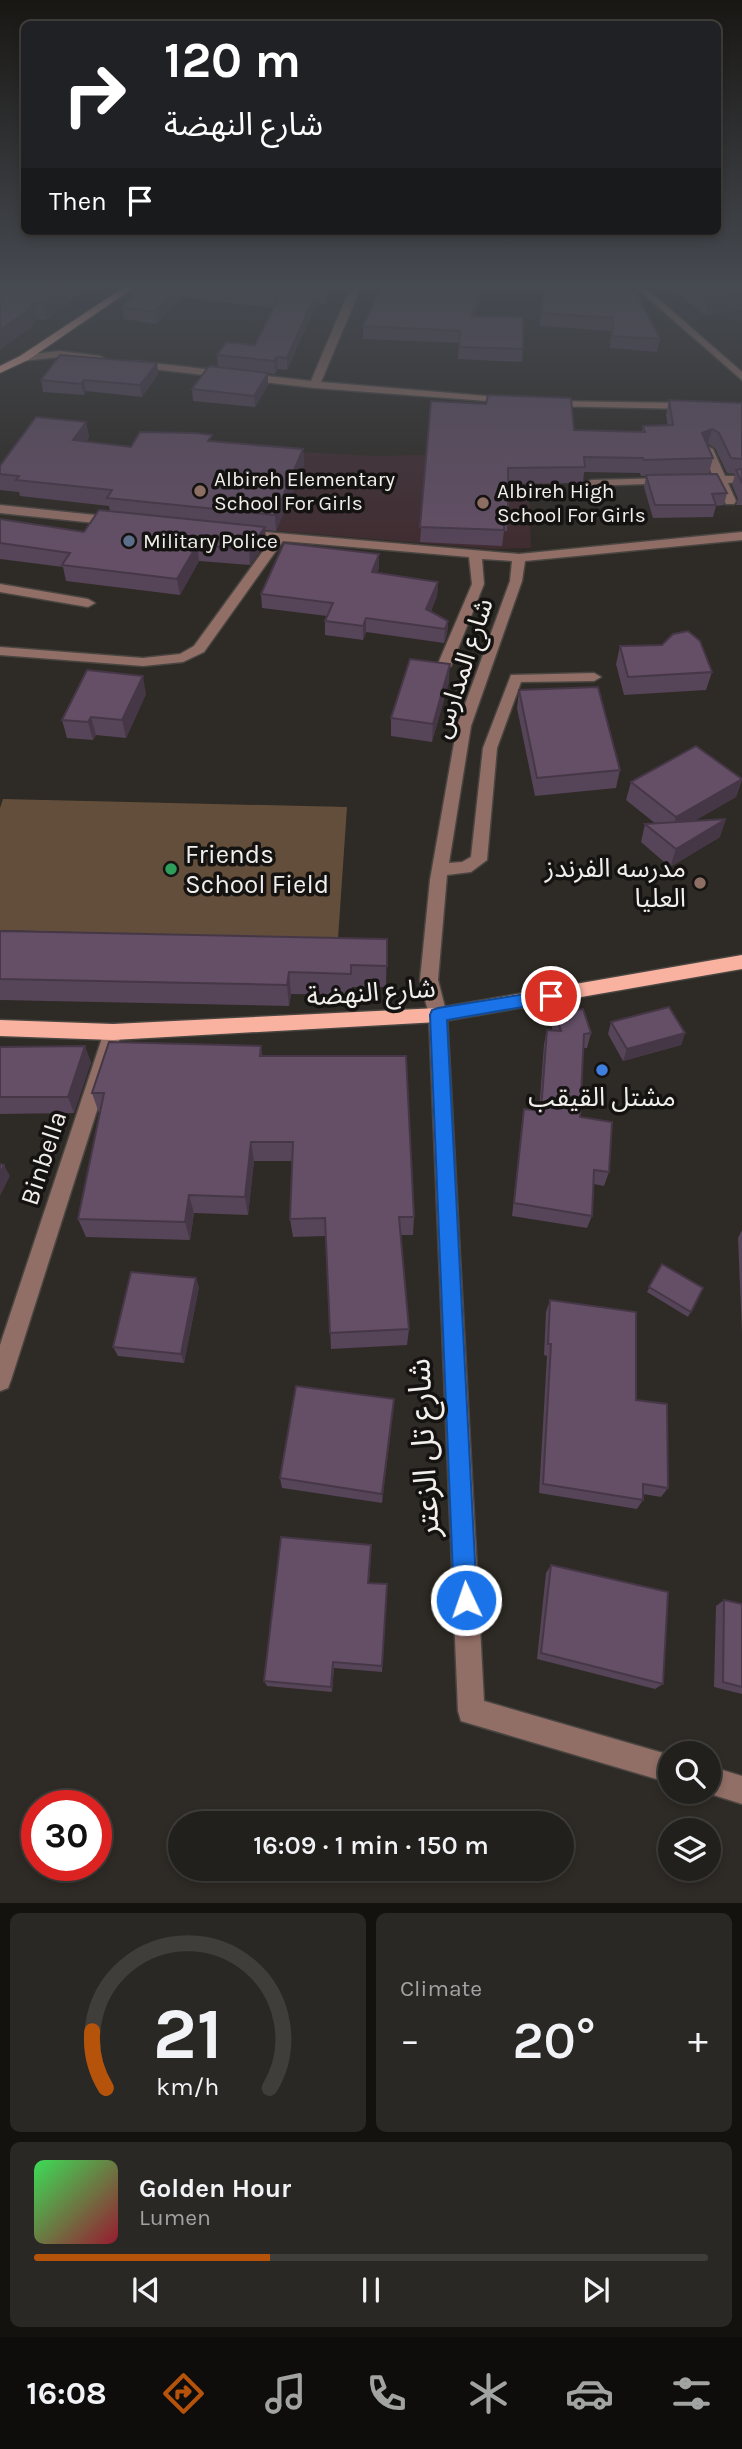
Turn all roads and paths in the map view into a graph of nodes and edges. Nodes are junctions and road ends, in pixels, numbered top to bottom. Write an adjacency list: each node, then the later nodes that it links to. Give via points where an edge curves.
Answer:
1 (211, 373): 3 (street)
2 (320, 373): 3 (street)
3 (315, 385): 4 (street)
4 (518, 401)
5 (544, 403): 6 (street)
6 (701, 406)
7 (707, 449): 8 (street)
8 (721, 479): 9 (street); 10 (street); 11 (street)
9 (742, 479)
10 (591, 483)
11 (730, 501)
12 (0, 509): 13 (street)
13 (133, 523)
14 (226, 533): 16 (street)
15 (742, 536): 18 (street)
16 (279, 538): 17 (street); 21 (street, via 200,649 183,658 144,662)
17 (475, 554): 18 (street); 22 (street, via 478,584)
18 (519, 558): 24 (street, شارع المدارس, via 516,581 464,726)
19 (0, 588): 20 (street)
20 (88, 603)
21 (0, 651)
22 (444, 666)
23 (594, 677): 24 (street, via 516,678 490,748 478,860 465,868)
24 (440, 869): 26 (street, شارع المدارس, via 429,980)
25 (742, 962): 26 (main road, شارع النهضة)
26 (438, 1015): 28 (main road, شارع النهضة); 30 (street, شارع تل الزعتر, via 471,1711)
27 (0, 1028): 28 (main road, شارع النهضة)
28 (113, 1032): 29 (street, Binbella)
29 (0, 1380)
30 (658, 1766)
31 (721, 1784): 32 (street)
32 (742, 1790)

